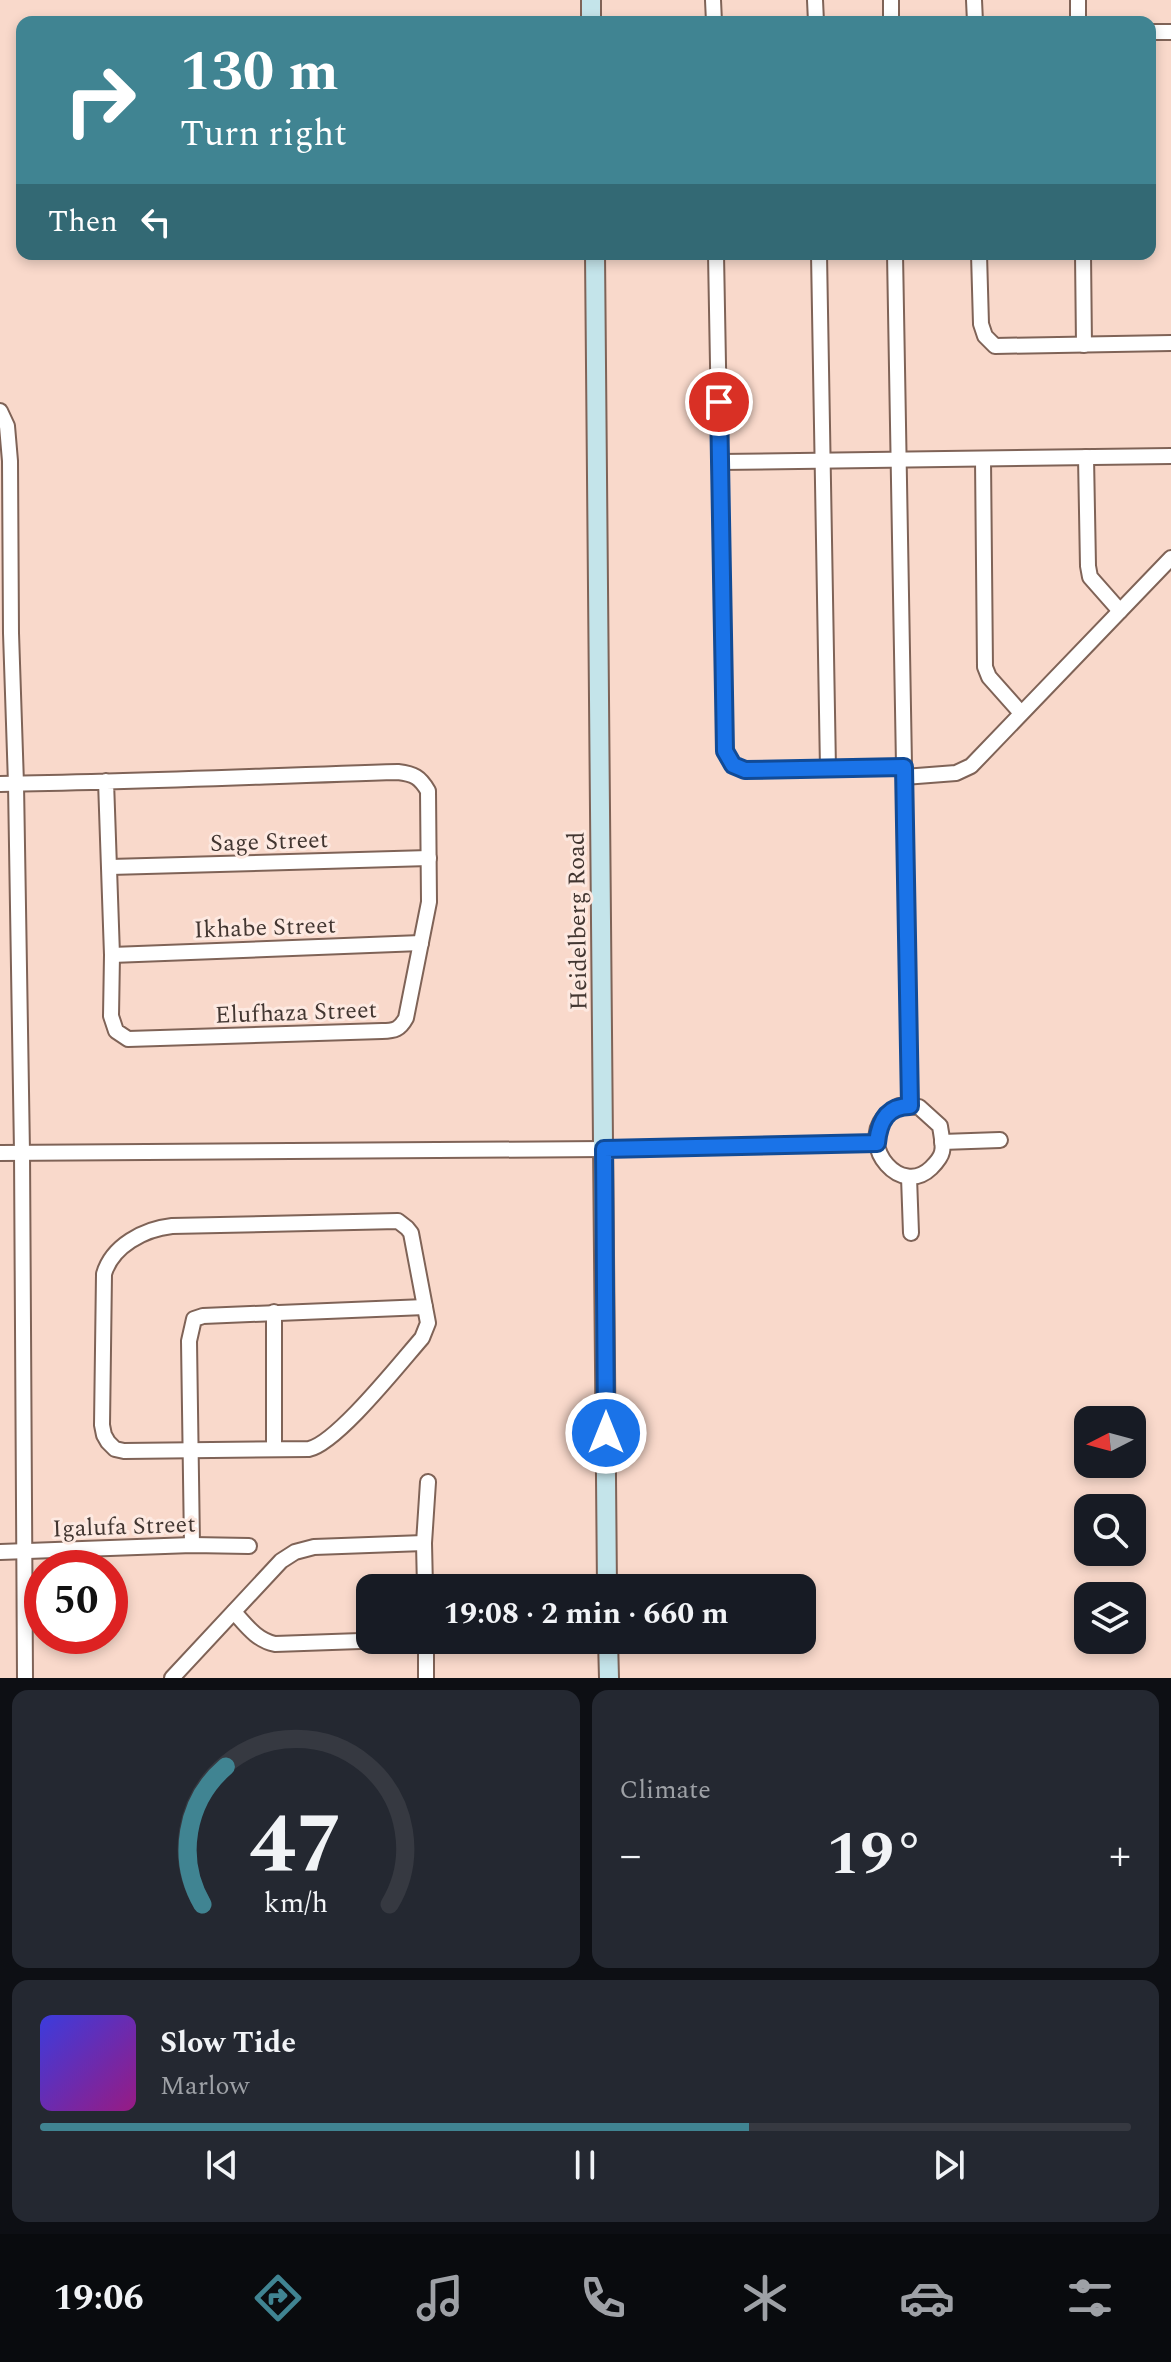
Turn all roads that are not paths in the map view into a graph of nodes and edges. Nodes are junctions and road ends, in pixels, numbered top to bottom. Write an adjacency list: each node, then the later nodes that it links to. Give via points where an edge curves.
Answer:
1 (595, 260): 32 (main road, Heidelberg Road)
2 (716, 260): 15 (street)
3 (819, 260): 14 (street)
4 (895, 260): 13 (street)
5 (979, 260): 8 (street, via 981,324 995,346)
6 (1083, 260): 8 (street)
7 (1171, 343): 8 (street)
8 (1084, 345)
9 (0, 411): 23 (street, via 10,461)
10 (1171, 456): 11 (street)
11 (1086, 457): 12 (street); 17 (street, via 1090,577)
12 (983, 459): 13 (street); 18 (street, via 985,667)
13 (898, 460): 14 (street); 20 (street)
14 (823, 461): 15 (street); 19 (street)
15 (720, 462): 19 (street, via 725,751 733,765 745,770)
16 (1171, 558): 17 (street)
17 (1120, 611): 18 (street)
18 (1021, 713): 20 (street, via 971,766 956,773)
19 (828, 769): 20 (street)
20 (904, 772): 28 (street)
21 (106, 781): 23 (street, Elufhaza Street); 24 (street, Elufhaza Street, via 412,774 428,791); 25 (street, Elufhaza Street)
22 (0, 784): 23 (street, Elufhaza Street)
23 (16, 784): 33 (street)
24 (429, 858): 25 (street, Sage Street); 26 (street, Elufhaza Street, via 429,902)
25 (110, 867): 27 (street, Elufhaza Street)
26 (421, 943): 27 (street, Ikhabe Street); 27 (street, Elufhaza Street, via 406,1018 394,1031 128,1039 112,1023)
27 (112, 955)
28 (910, 1106): 30 (street, via 933,1117); 31 (street, via 885,1115)
29 (1000, 1140): 30 (street)
30 (942, 1142): 35 (street, via 935,1164)
31 (877, 1143): 32 (street); 35 (street, via 882,1161)
32 (604, 1149): 33 (street); 48 (main road, Heidelberg Road)
33 (22, 1152): 34 (street); 46 (street)
34 (0, 1153)
35 (909, 1177): 36 (street)
36 (911, 1233)
37 (425, 1307): 38 (street); 39 (street, via 428,1323 422,1338 342,1427 317,1447); 40 (street, via 411,1233 398,1221 172,1226 141,1234 115,1254 104,1274 104,1435 115,1449 124,1451)
38 (274, 1312): 39 (street); 40 (street, via 194,1319 189,1341)
39 (274, 1449): 40 (street)
40 (190, 1451): 43 (street)
41 (428, 1482): 42 (street)
42 (424, 1543): 47 (street); 49 (street, via 295,1552)
43 (192, 1545): 44 (street, Igalufa Street); 46 (street, Igalufa Street)
44 (249, 1546)
45 (0, 1552): 46 (street, Igalufa Street)
46 (23, 1552): 53 (street)
47 (425, 1574)
48 (607, 1574)
49 (234, 1612): 50 (street, via 266,1642); 54 (street)
50 (356, 1641)
51 (426, 1654): 55 (street)
52 (608, 1654): 56 (main road)
53 (25, 1678)
54 (172, 1678)
55 (426, 1678)
56 (609, 1678)

